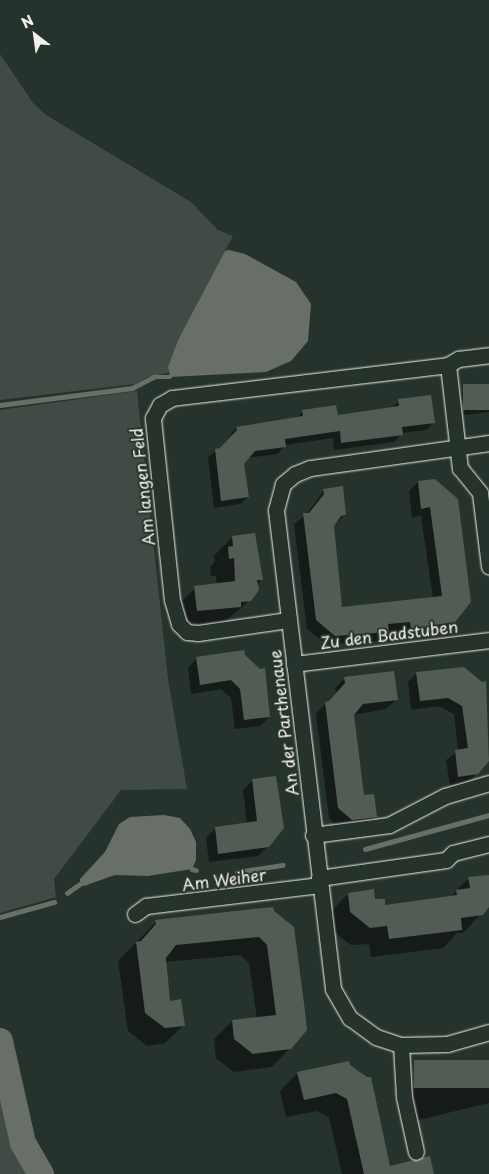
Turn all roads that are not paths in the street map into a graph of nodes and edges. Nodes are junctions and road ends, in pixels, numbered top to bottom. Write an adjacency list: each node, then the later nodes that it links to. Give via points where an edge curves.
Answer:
1 (489, 355): 2 (street, Am langen Feld, via 458,359)
2 (448, 365): 4 (street); 6 (street, Am langen Feld, via 172,398 160,405 153,418 172,600 179,624 187,632 198,633)
3 (489, 443): 4 (street, An der Parthenaue)
4 (458, 448): 5 (street, via 460,468 480,493); 6 (street, An der Parthenaue, via 320,465 295,474 283,484 276,510)
5 (489, 566)
6 (288, 620): 8 (street, An der Parthenaue)
7 (489, 640): 8 (street, Zu den Badstuben)
8 (294, 664): 10 (street, An der Parthenaue)
9 (489, 783): 10 (street, via 445,796 389,825)
10 (313, 835): 12 (street, An der Parthenaue)
11 (489, 844): 12 (street, Am Weiher, via 453,853 446,860)
12 (319, 882): 13 (street, Am Weiher, via 146,906); 15 (street, An der Parthenaue, via 333,989 350,1018 376,1037)
13 (135, 914)
14 (489, 1032): 15 (street, An der Parthenaue, via 447,1044)
15 (401, 1045): 16 (street, via 404,1098)
16 (416, 1152)

